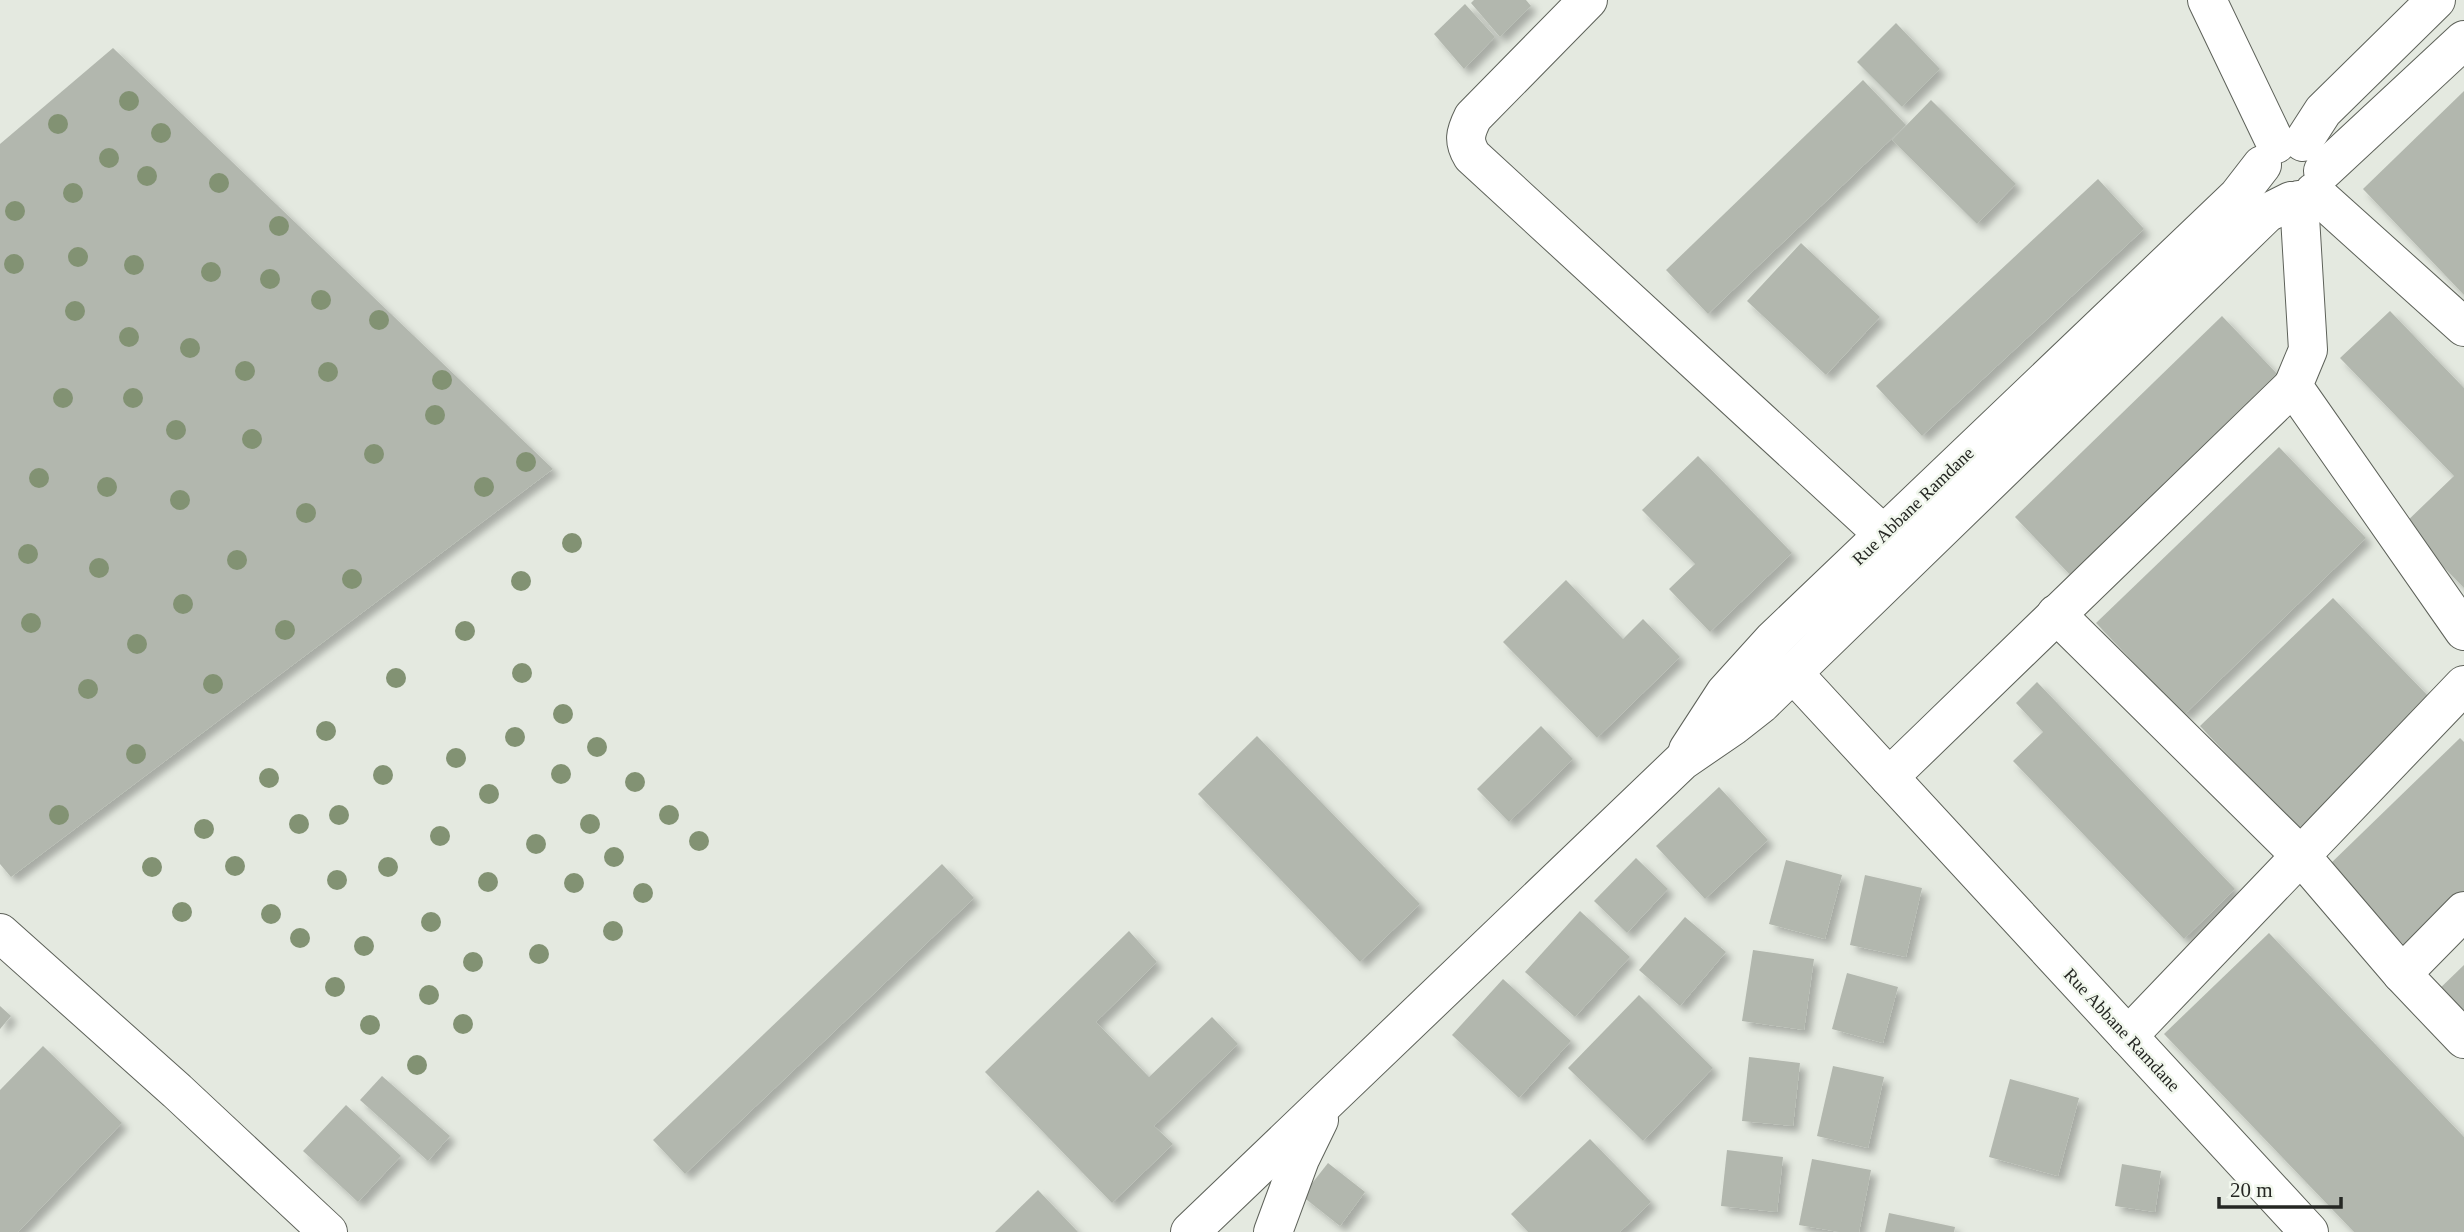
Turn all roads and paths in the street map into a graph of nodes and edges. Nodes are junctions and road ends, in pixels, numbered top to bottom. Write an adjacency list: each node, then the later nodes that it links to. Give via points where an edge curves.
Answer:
1 (1588, 0): 9 (street, via 1473,117 1466,145 1472,156)
2 (2207, 0): 5 (street)
3 (2435, 0): 5 (street, via 2323,111)
4 (2464, 40): 5 (street)
5 (2295, 173): 6 (street); 7 (street, via 2308,350); 8 (street, Rue Abbane Ramdane, via 2267,213)
6 (2464, 327)
7 (2293, 386): 10 (street); 11 (street)
8 (2031, 417): 9 (street, Rue Abbane Ramdane); 12 (street, Rue Abbane Ramdane)
9 (1883, 534): 14 (street, Rue Abbane Ramdane, via 1748,665)
10 (2056, 614): 15 (street); 16 (street)
11 (2464, 631)
12 (1793, 673): 14 (street, Rue Abbane Ramdane, via 1733,726); 15 (street, Rue Abbane Ramdane)
13 (2464, 685): 16 (street)
14 (1682, 761): 22 (street)
15 (1889, 777): 20 (street, Rue Abbane Ramdane)
16 (2301, 856): 19 (street); 20 (street)
17 (2464, 911): 19 (street)
18 (0, 933): 23 (street)
19 (2402, 974): 21 (street)
20 (2128, 1036): 26 (street, Rue Abbane Ramdane)
21 (2464, 1039)
22 (1331, 1097): 24 (street); 25 (street, via 1300,1159)
23 (328, 1232)
24 (1189, 1232)
25 (1273, 1232)
26 (2309, 1232)

